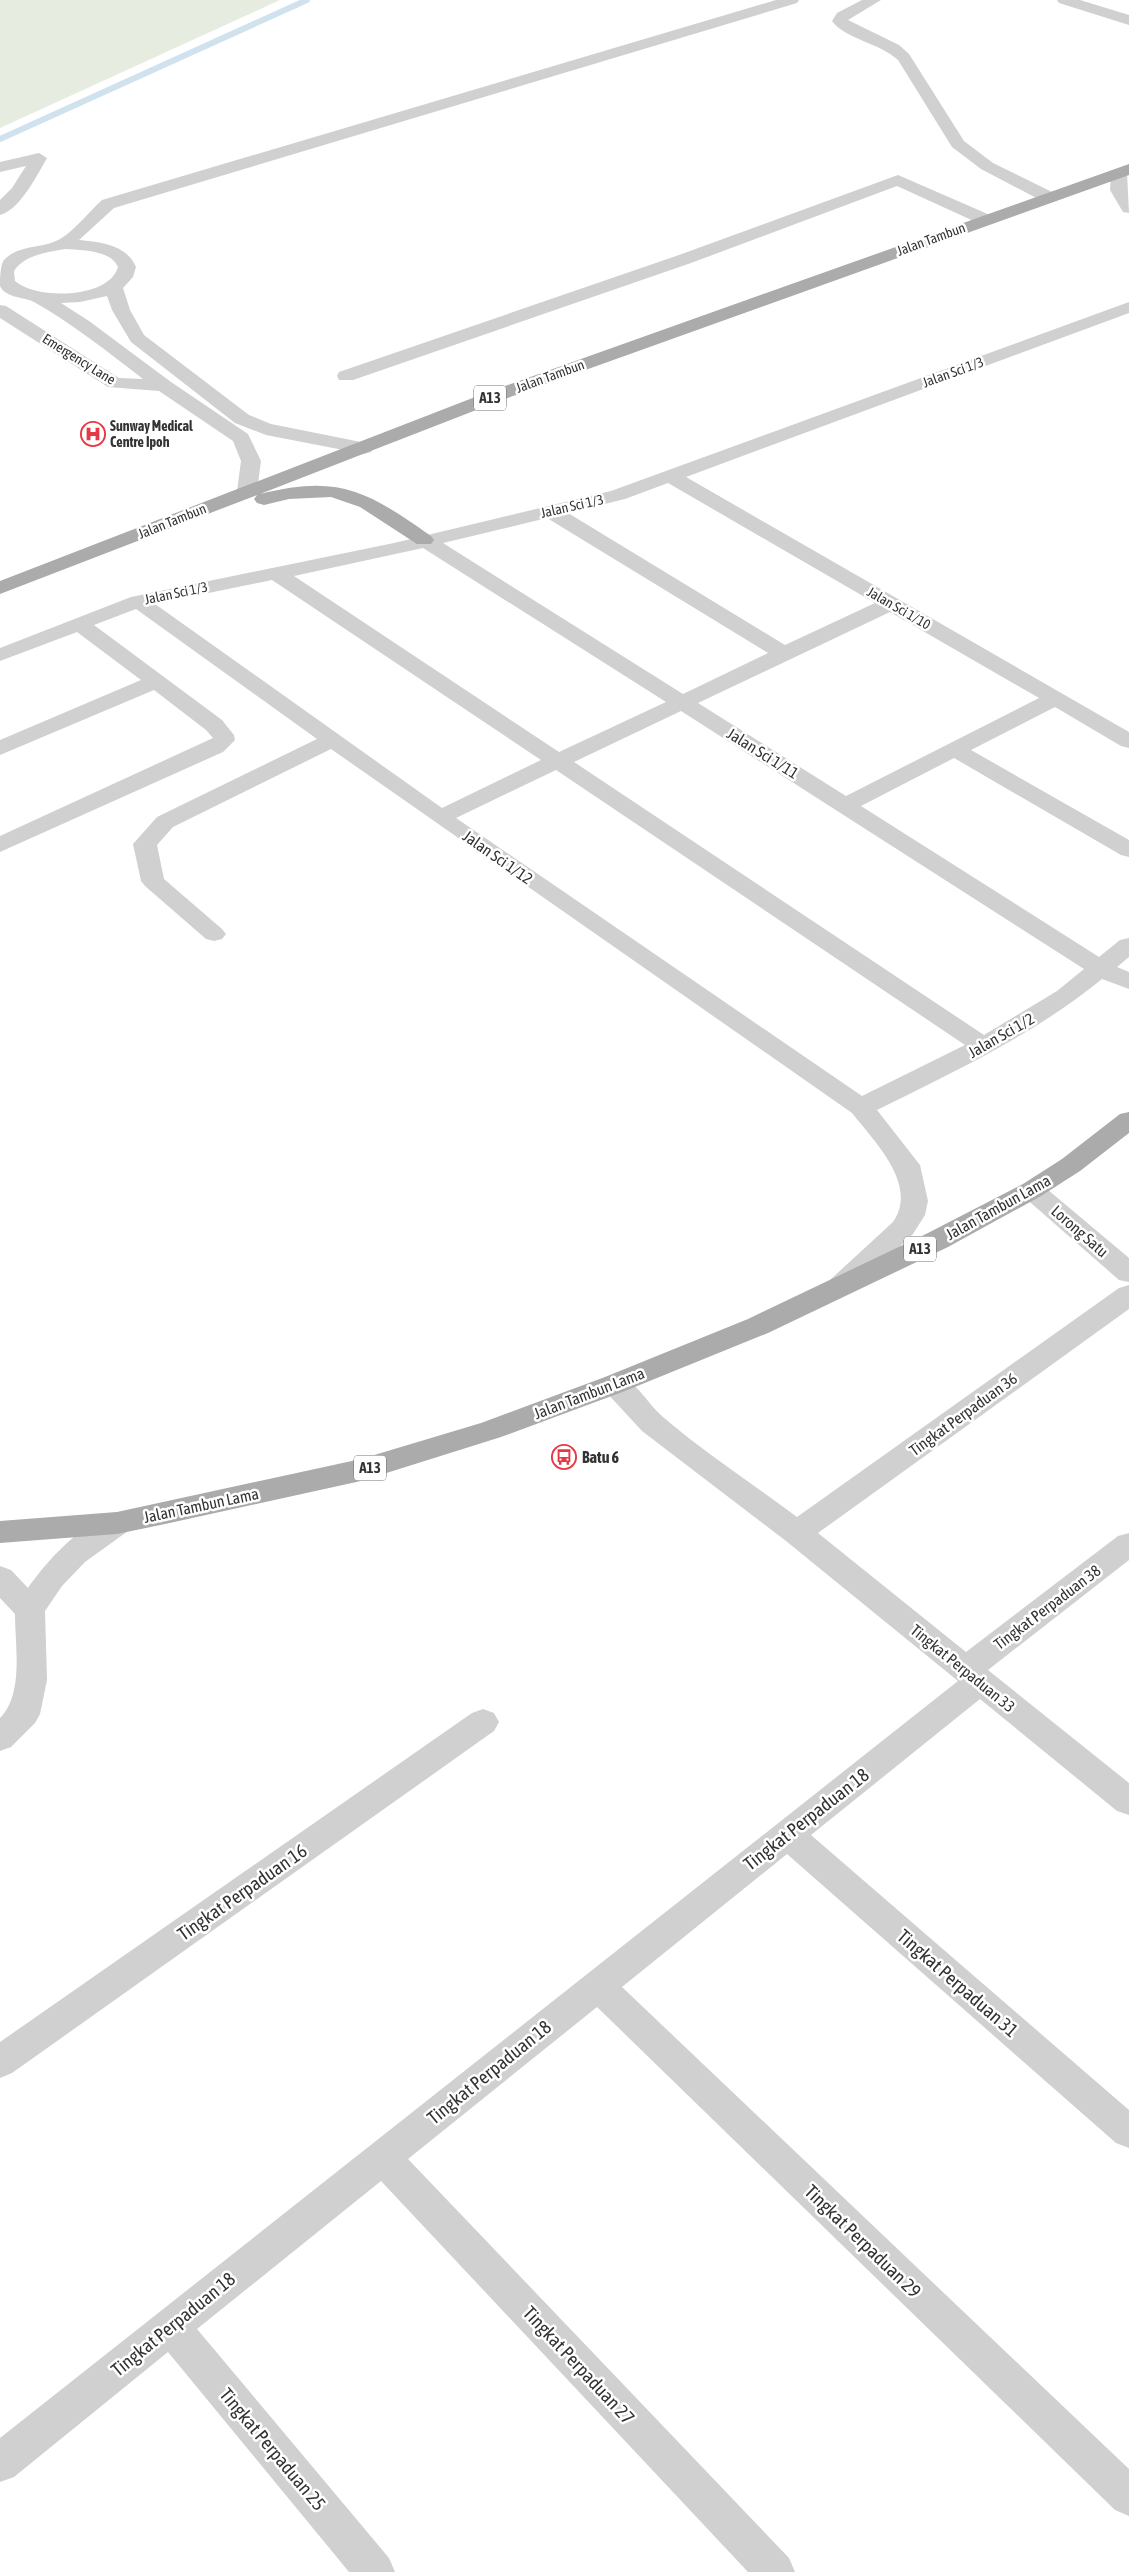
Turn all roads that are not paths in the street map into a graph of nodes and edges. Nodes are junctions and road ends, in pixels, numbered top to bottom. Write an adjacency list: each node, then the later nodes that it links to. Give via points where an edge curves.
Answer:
1 (874, 0): 7 (street, via 851,10 840,21 894,48 904,58 958,144 987,166)
2 (1064, 0): 4 (street)
3 (786, 1): 11 (street, via 108,204)
4 (1129, 20)
5 (0, 167): 9 (street, via 39,158 18,191)
6 (1124, 171): 7 (main road, Jalan Tambun); 8 (street, via 1118,190)
7 (1048, 197): 10 (main road, Jalan Tambun / A13)
8 (1129, 208)
9 (0, 210)
10 (984, 220): 17 (street, via 898,180 685,259); 19 (main road, Jalan Tambun / A13, via 501,394)
11 (65, 244): 12 (street, via 32,251); 13 (street, via 116,253 127,269 123,278)
12 (3, 267): 14 (street, via 5,279 11,287)
13 (113, 286): 14 (street, via 78,297); 19 (street, via 121,310 137,338 242,419 266,429)
14 (38, 297): 18 (street, via 83,325)
15 (1129, 307): 20 (street, Jalan Sci 1/3)
16 (0, 310): 18 (street, Emergency Lane, via 115,383)
17 (346, 376)
18 (164, 386): 21 (street, via 241,438 250,461)
19 (364, 448): 21 (main road, Jalan Tambun / A13)
20 (670, 476): 22 (street, Jalan Sci 1/3, via 618,495); 28 (street, Jalan Sci 1/10)
21 (247, 491): 24 (main road, Jalan Tambun / A13)
22 (550, 511): 23 (street, Jalan Sci 1/3); 30 (street)
23 (424, 540): 24 (main road, via 386,513 352,495 315,489 288,492 161,536); 25 (street, Jalan Sci 1/3); 34 (street, Jalan Sci 1/11)
24 (77, 559): 26 (main road, Jalan Tambun / A13)
25 (276, 573): 27 (street, Jalan Sci 1/3); 39 (street)
26 (0, 588)
27 (138, 601): 29 (street, Jalan Sci 1/3); 35 (street, Jalan Sci 1/12)
28 (891, 603): 30 (street); 33 (street, Jalan Sci 1/10)
29 (79, 624): 31 (street, Jalan Sci 1/3); 32 (street)
30 (785, 654): 34 (street)
31 (0, 655)
32 (158, 682): 37 (street); 42 (street, via 214,725 223,735 221,744)
33 (1056, 698): 36 (street, Jalan Sci 1/10); 38 (street)
34 (683, 703): 39 (street); 40 (street, Jalan Sci 1/11)
35 (332, 740): 41 (street, Jalan Sci 1/12); 44 (street, via 165,822 145,844 153,881)
36 (1129, 741)
37 (0, 748)
38 (954, 749): 40 (street); 43 (street)
39 (560, 761): 41 (street); 48 (street)
40 (845, 804): 46 (street, Jalan Sci 1/11)
41 (440, 817): 49 (street, Jalan Sci 1/12)
42 (0, 845)
43 (1129, 850)
44 (214, 934)
45 (1129, 944): 46 (street, Jalan Sci 1/2)
46 (1100, 969): 47 (street, Jalan Sci 1/11); 48 (street, Jalan Sci 1/2, via 1066,996)
47 (1129, 981)
48 (984, 1046): 49 (street, Jalan Sci 1/2)
49 (861, 1108): 53 (street, Jalan Sci 1/12, via 907,1165 915,1201 912,1215 903,1228)
50 (1129, 1120): 51 (main road, Jalan Tambun Lama, via 1071,1165)
51 (1032, 1190): 52 (street, Lorong Satu); 53 (main road, Jalan Tambun Lama / A13)
52 (1129, 1273)
53 (839, 1288): 55 (main road, Jalan Tambun Lama / A13, via 758,1326)
54 (1129, 1294): 58 (street, Tingkat Perpaduan 36)
55 (615, 1384): 56 (main road, Jalan Tambun Lama / A13, via 491,1430 361,1470); 58 (street, Tingkat Perpaduan 33, via 652,1424)
56 (117, 1523): 57 (main road, Jalan Tambun Lama / A13); 61 (street, via 74,1554 51,1578)
57 (0, 1532)
58 (797, 1533): 62 (street, Tingkat Perpaduan 33)
59 (1129, 1544): 62 (street, Tingkat Perpaduan 38)
60 (0, 1578): 61 (street)
61 (30, 1610): 64 (street, via 31,1680 24,1714)
62 (972, 1675): 65 (street, Tingkat Perpaduan 33); 66 (street, Tingkat Perpaduan 18)
63 (483, 1722): 68 (street, Tingkat Perpaduan 16)
64 (0, 1738)
65 (1129, 1802)
66 (787, 1834): 67 (street, Tingkat Perpaduan 18); 69 (street, Tingkat Perpaduan 31)
67 (597, 1985): 70 (street, Tingkat Perpaduan 18); 73 (street, Tingkat Perpaduan 29)
68 (0, 2062)
69 (1129, 2132)
70 (382, 2157): 71 (street, Tingkat Perpaduan 18); 75 (street, Tingkat Perpaduan 27)
71 (170, 2326): 72 (street, Tingkat Perpaduan 18); 74 (street, Tingkat Perpaduan 25)
72 (0, 2463)
73 (1129, 2496)
74 (375, 2572)
75 (775, 2572)

